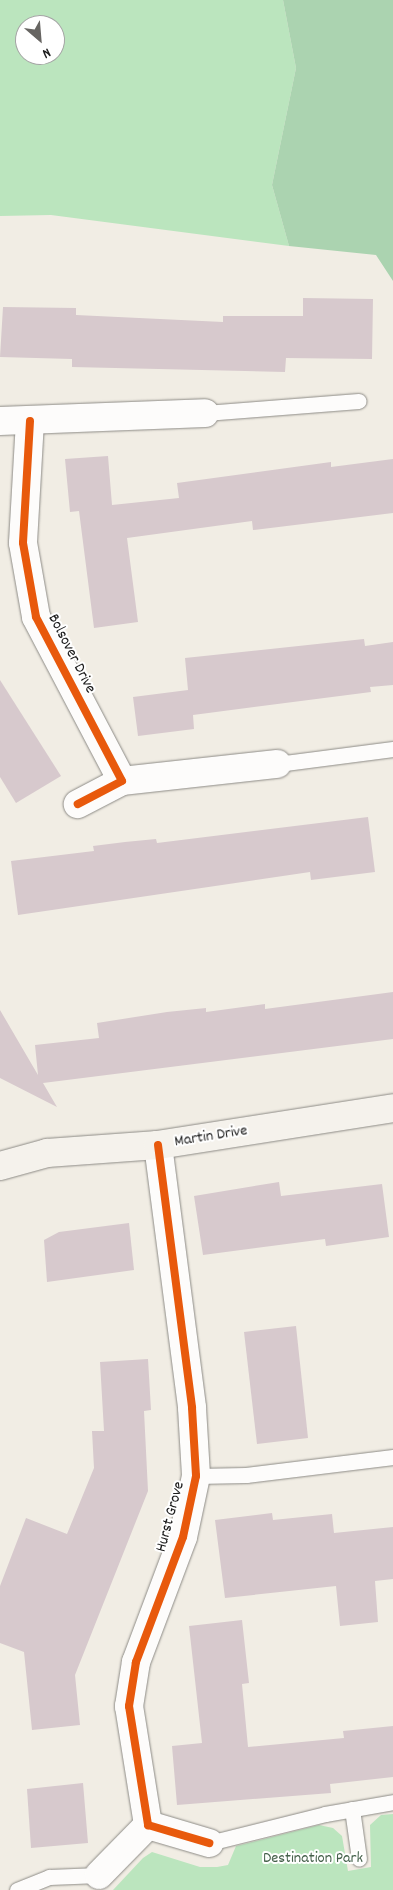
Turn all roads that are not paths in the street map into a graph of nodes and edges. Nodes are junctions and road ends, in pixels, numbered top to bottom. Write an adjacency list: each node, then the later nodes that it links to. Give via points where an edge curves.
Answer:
1 (359, 401): 2 (lane)
2 (205, 413): 4 (street)
3 (0, 421): 4 (street)
4 (30, 421): 7 (street, Bolsover Drive, via 22,543 36,617)
5 (393, 749): 6 (lane)
6 (277, 764): 7 (street)
7 (122, 781): 8 (street)
8 (78, 804)
9 (393, 1108): 10 (street, Martin Drive)
10 (158, 1145): 11 (street, Martin Drive, via 47,1153); 13 (street, Hurst Grove, via 192,1408)
11 (0, 1166)
12 (393, 1457): 13 (lane, Hurst Grove, via 246,1475)
13 (196, 1476): 16 (street, Hurst Grove, via 183,1537 136,1662 129,1706)
14 (393, 1802): 15 (lane)
15 (352, 1809): 17 (lane); 18 (lane)
16 (148, 1825): 17 (street); 19 (street)
17 (209, 1843)
18 (359, 1859)
19 (99, 1875): 20 (lane, via 48,1877)
20 (17, 1890)

